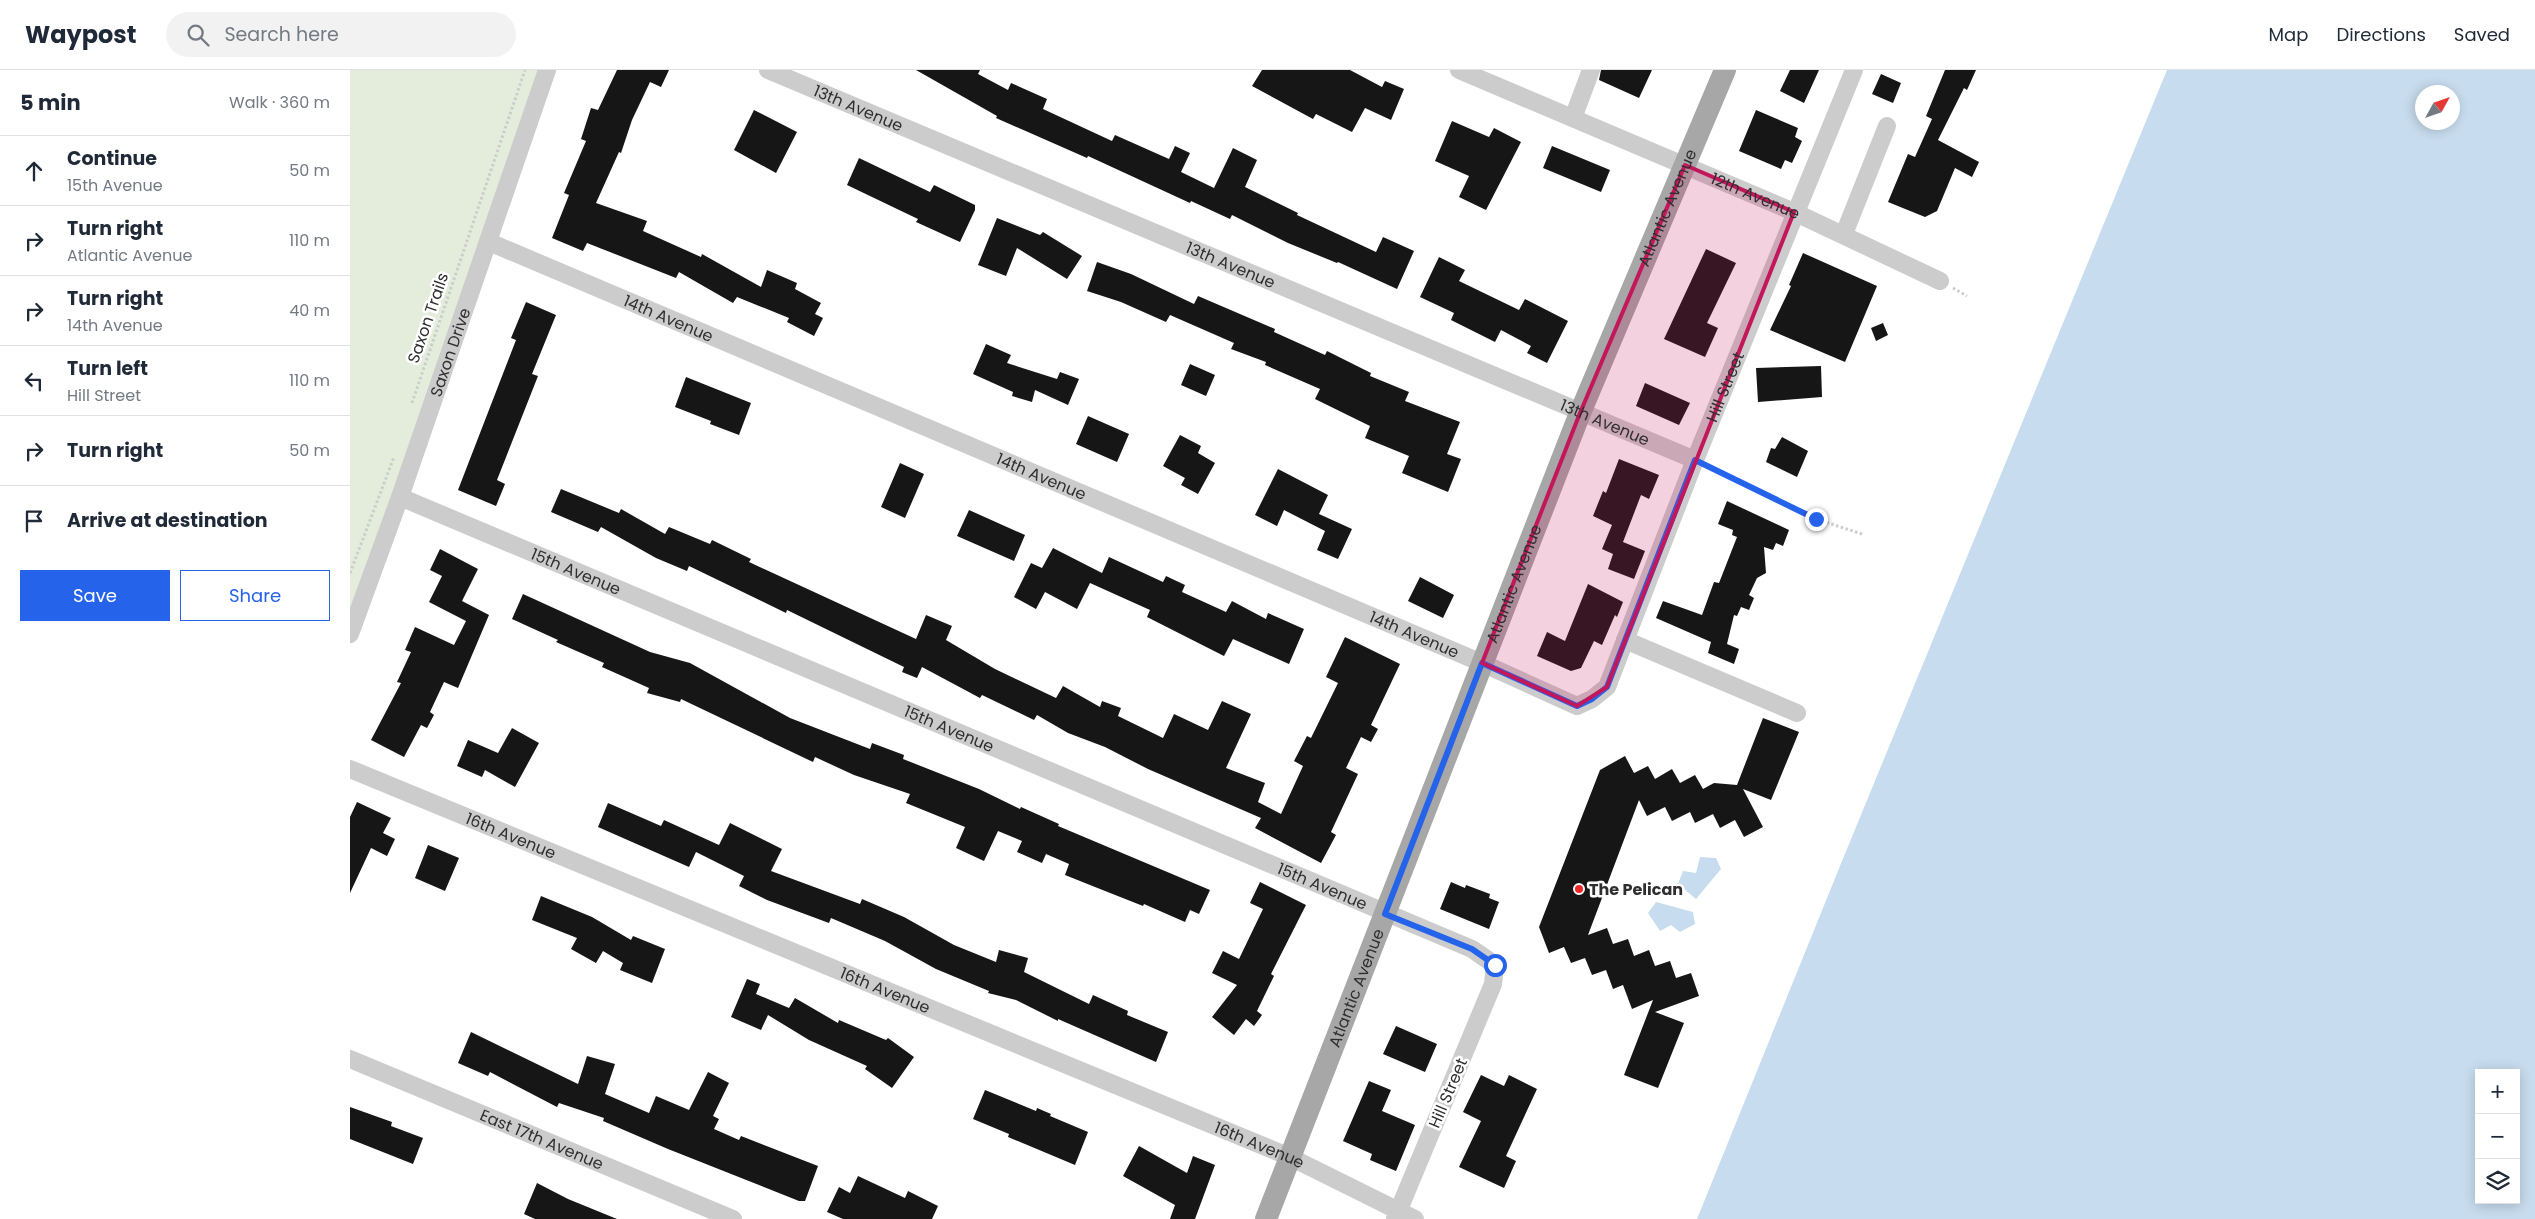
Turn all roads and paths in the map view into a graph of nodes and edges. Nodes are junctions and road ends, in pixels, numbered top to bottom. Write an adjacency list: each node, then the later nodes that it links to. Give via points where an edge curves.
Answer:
1 (525, 70): 15 (path, Saxon Trails)
2 (546, 70): 13 (street, Saxon Drive)
3 (768, 70): 16 (street, 13th Avenue)
4 (1459, 70): 8 (street, 12th Avenue)
5 (1591, 70): 8 (street)
6 (1725, 70): 10 (main road, Atlantic Avenue)
7 (1854, 70): 11 (street, Hill Street)
8 (1572, 118): 10 (street, 12th Avenue)
9 (1887, 126): 12 (street)
10 (1685, 165): 11 (street, 12th Avenue); 16 (main road, Atlantic Avenue)
11 (1794, 212): 12 (street, 12th Avenue); 18 (street, Hill Street)
12 (1844, 234): 14 (street, 12th Avenue)
13 (490, 242): 19 (street, Saxon Drive); 24 (street, 14th Avenue)
14 (1940, 281)
15 (411, 408)
16 (1580, 413): 18 (street, 13th Avenue); 24 (main road, Atlantic Avenue)
17 (395, 454): 21 (path)
18 (1695, 460): 20 (path, via 1816,519); 23 (street, Hill Street)
19 (400, 497): 22 (street, Saxon Drive); 28 (street, 15th Avenue)
20 (1862, 534)
21 (350, 573)
22 (350, 634)
23 (1625, 640): 25 (street, Hill Street, via 1607,687); 26 (street)
24 (1482, 663): 25 (street, 14th Avenue, via 1577,706); 28 (main road, Atlantic Avenue)
25 (1592, 699)
26 (1797, 713)
27 (350, 769): 31 (street, 16th Avenue)
28 (1385, 914): 29 (street, 15th Avenue, via 1472,949); 31 (main road, Atlantic Avenue)
29 (1495, 965): 32 (street, Hill Street, via 1493,984)
30 (350, 1059): 33 (street, East 17th Avenue)
31 (1290, 1157): 32 (street, 16th Avenue); 34 (main road, Atlantic Avenue)
32 (1397, 1215): 35 (street, 16th Avenue)
33 (733, 1219)
34 (1266, 1219)
35 (1415, 1219)

